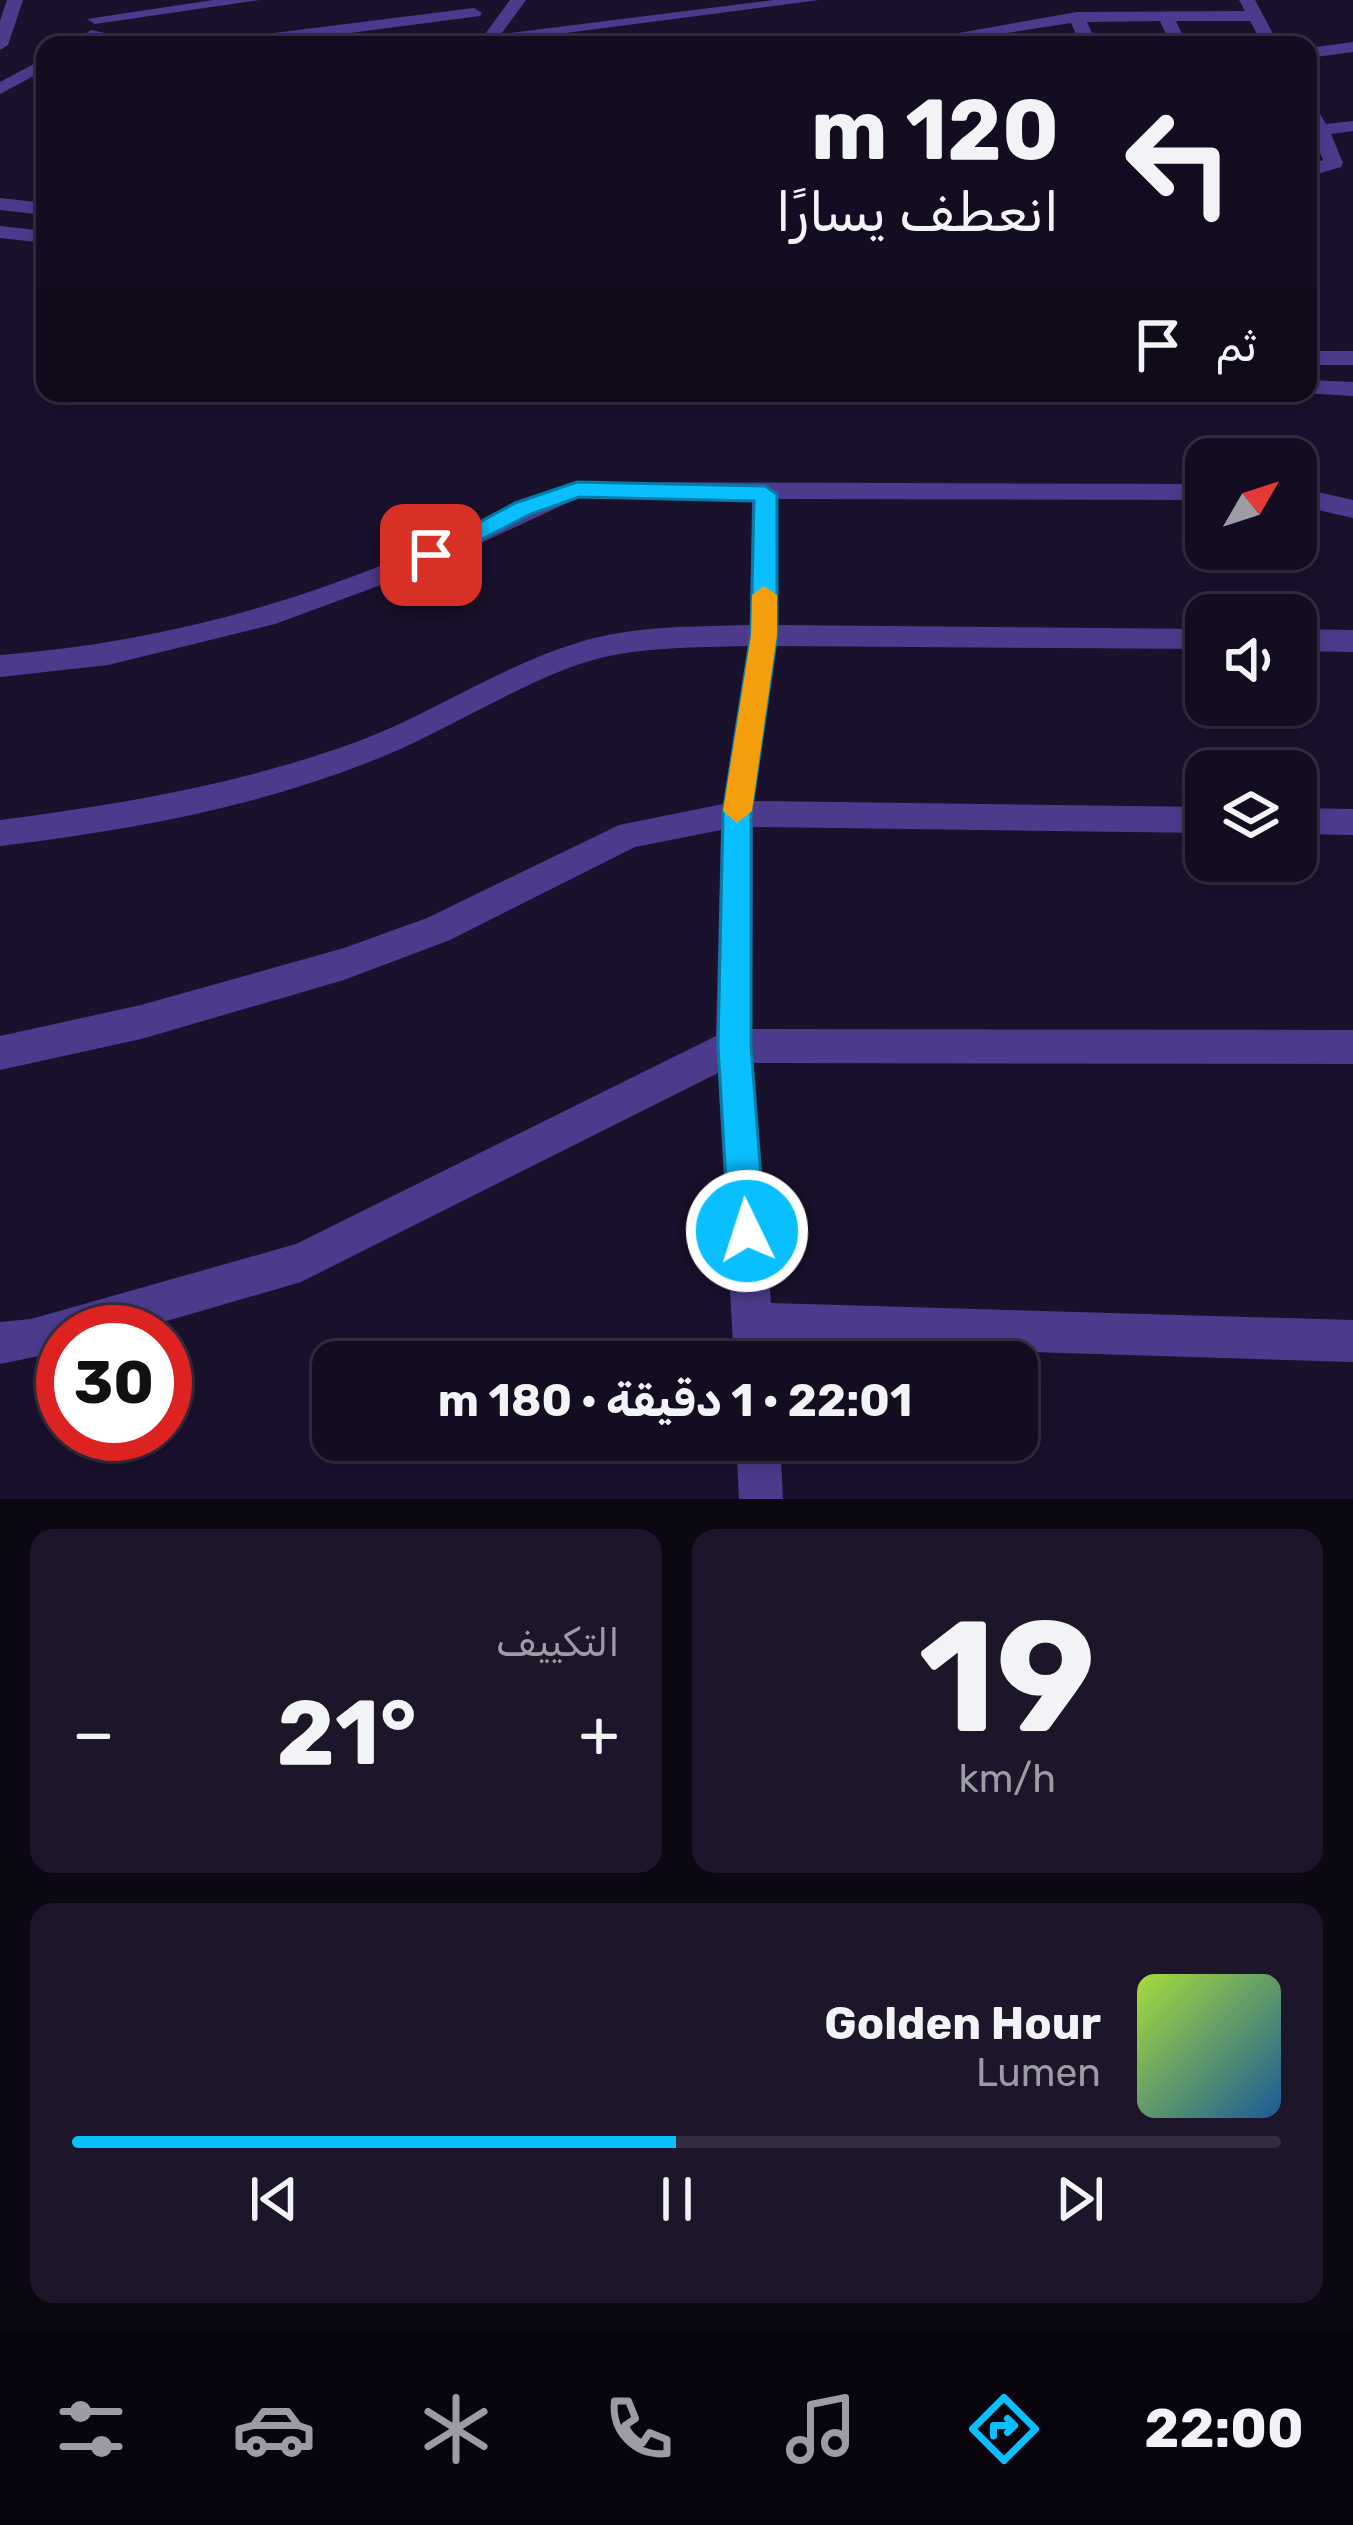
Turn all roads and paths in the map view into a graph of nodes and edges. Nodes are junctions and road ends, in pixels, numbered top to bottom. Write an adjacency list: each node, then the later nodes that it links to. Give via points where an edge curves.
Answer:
1 (15, 0): 19 (street)
2 (93, 0): 10 (street)
3 (252, 0): 10 (street)
4 (518, 0): 13 (street)
5 (811, 0): 14 (street)
6 (473, 7): 11 (street); 12 (street)
7 (1251, 8): 8 (street); 18 (street)
8 (1164, 13): 9 (street); 17 (street)
9 (1077, 17): 15 (street); 16 (street)
10 (97, 32)
11 (279, 36)
12 (485, 36)
13 (493, 36)
14 (541, 36)
15 (1007, 36)
16 (1085, 36)
17 (1175, 36)
18 (1266, 36)
19 (0, 45)
20 (1353, 47): 21 (street)
21 (1317, 52)
22 (36, 68): 23 (street)
23 (0, 89)
24 (1317, 124): 26 (street)
25 (1353, 126): 26 (street)
26 (1321, 130): 27 (street, via 1334,163)
27 (1317, 168)
28 (0, 205): 29 (street)
29 (36, 208)
30 (0, 232): 31 (street)
31 (36, 235)
32 (1317, 358): 33 (street)
33 (1353, 358)
34 (1317, 387): 35 (street)
35 (1353, 388)
36 (1185, 493): 37 (street)
37 (765, 494): 40 (street); 44 (street, via 577,490 323,601 255,622)
38 (1317, 501): 39 (street)
39 (1353, 509)
40 (764, 635): 41 (street); 45 (street); 49 (street, via 602,646 373,748 268,784 134,816)
41 (1185, 639)
42 (1317, 640): 43 (street)
43 (1353, 641)
44 (0, 666)
45 (737, 814): 46 (street); 50 (street); 52 (street, via 630,836 455,921 344,964)
46 (1185, 820)
47 (1317, 821): 48 (street)
48 (1353, 822)
49 (0, 833)
50 (734, 1046): 51 (street); 53 (street); 56 (street, via 301,1262)
51 (1353, 1047)
52 (0, 1053)
53 (754, 1341)
54 (1353, 1341): 55 (street)
55 (1038, 1342)
56 (0, 1343)
57 (759, 1461): 58 (street)
58 (760, 1499)

